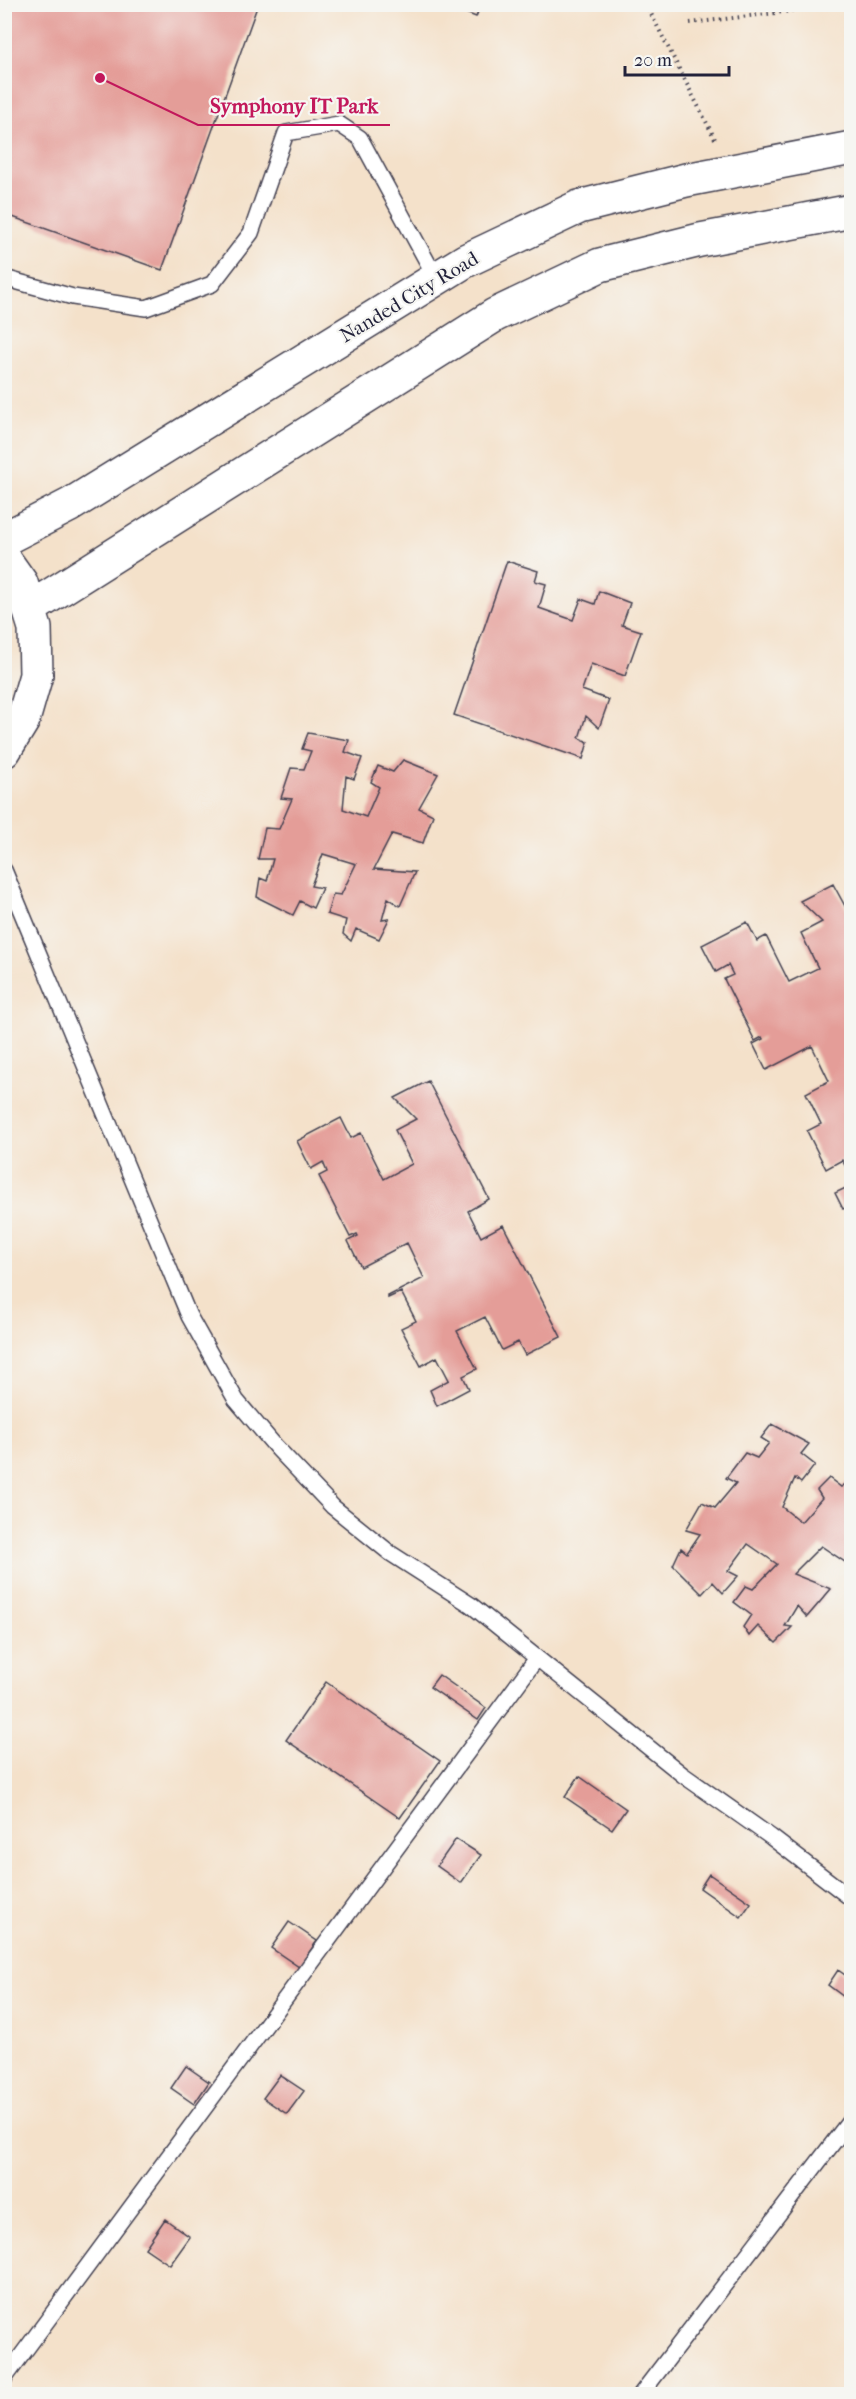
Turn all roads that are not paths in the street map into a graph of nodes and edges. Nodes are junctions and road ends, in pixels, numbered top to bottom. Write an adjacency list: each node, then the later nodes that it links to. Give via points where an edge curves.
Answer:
1 (852, 148): 4 (street, Nanded City Road, via 731,171 579,207)
2 (852, 211): 7 (street, via 700,240 600,265 495,315)
3 (4, 278): 4 (lane, via 73,297 146,308 212,284 251,233 286,133 339,124 360,138)
4 (436, 278): 5 (street, Nanded City Road, via 70,505)
5 (4, 538)
6 (4, 559): 7 (street, via 21,583)
7 (29, 609): 8 (street, via 35,628 36,675 23,720)
8 (4, 751)
9 (4, 870): 10 (lane, via 189,1316 236,1401 333,1507 390,1553 471,1605)
10 (537, 1658): 11 (lane, via 683,1775); 13 (lane)
11 (852, 1899)
12 (852, 2118): 14 (lane)
13 (4, 2379)
14 (641, 2394)

